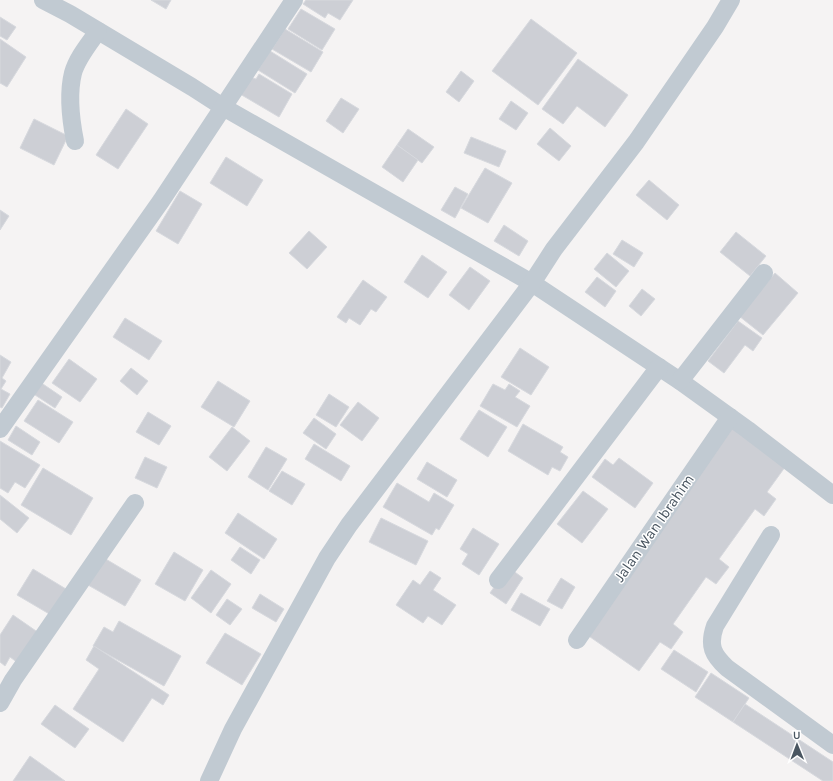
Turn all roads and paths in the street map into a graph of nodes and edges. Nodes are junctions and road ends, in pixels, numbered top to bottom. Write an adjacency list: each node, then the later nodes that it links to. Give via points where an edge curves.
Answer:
1 (43, 0): 4 (street)
2 (294, 0): 5 (street)
3 (731, 0): 8 (street, via 636,142 554,249)
4 (98, 31): 5 (street); 6 (street, via 73,73 70,120)
5 (223, 107): 8 (street); 12 (street, via 157,207)
6 (75, 141)
7 (764, 273): 10 (street)
8 (532, 283): 9 (street); 21 (street, via 361,508 327,558 233,729)
9 (659, 367): 10 (street); 16 (street)
10 (680, 381): 11 (street)
11 (730, 417): 13 (street); 17 (street, Jalan Wan Ibrahim)
12 (0, 429)
13 (833, 495)
14 (135, 504): 18 (street)
15 (771, 536): 20 (street, via 715,626 712,647 719,661 727,668)
16 (498, 580)
17 (577, 640)
18 (7, 676): 19 (street)
19 (0, 703)
20 (833, 745)
21 (208, 781)

